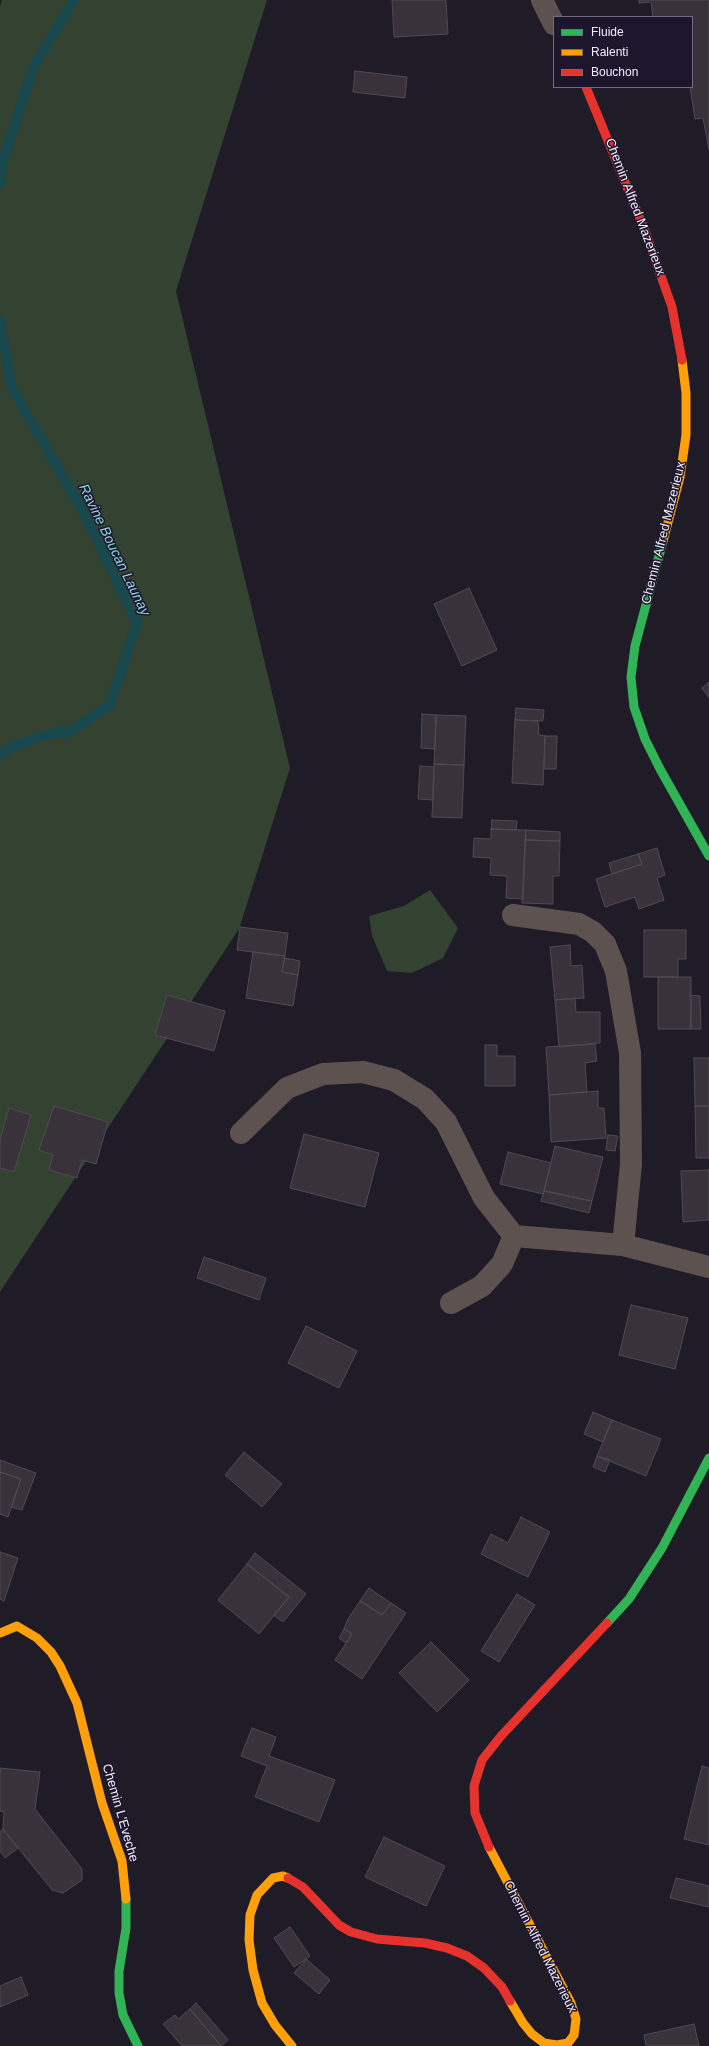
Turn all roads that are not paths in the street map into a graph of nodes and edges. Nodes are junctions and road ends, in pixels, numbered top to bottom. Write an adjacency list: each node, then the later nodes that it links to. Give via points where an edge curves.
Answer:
1 (542, 0): 2 (street)
2 (553, 22)
3 (586, 88): 4 (street, Chemin Alfred Mazerieux, via 646,231 672,307 681,350 686,393 686,435 680,477 635,646 631,677 634,707 645,739)
4 (709, 856)
5 (513, 915): 8 (street, via 579,924 593,932 605,944 616,971 630,1053 631,1164)
6 (241, 1133): 7 (street, via 287,1088 322,1074 363,1072 394,1080 425,1099 446,1122 484,1198)
7 (514, 1236): 8 (street); 10 (street, via 502,1264 482,1286)
8 (623, 1245): 9 (street)
9 (709, 1267)
10 (452, 1303)
11 (709, 1458): 14 (street, Chemin Alfred Mazerieux, via 662,1548 629,1599 501,1736 482,1760 474,1786 475,1813 484,1838 571,2003 576,2019 574,2035 568,2043 544,2043 523,2024 502,1987 484,1968 467,1956 425,1943 377,1939 351,1932 329,1916 303,1887 283,1876 274,1878 257,1895 250,1915 249,1940 253,1970 262,2003)
12 (0, 1633): 13 (street, Chemin L'Eveche, via 17,1626 37,1638 60,1666 76,1703 102,1803 122,1861 126,1894 126,1928 119,1971 119,1993 123,2015)
13 (138, 2046)
14 (292, 2046)

